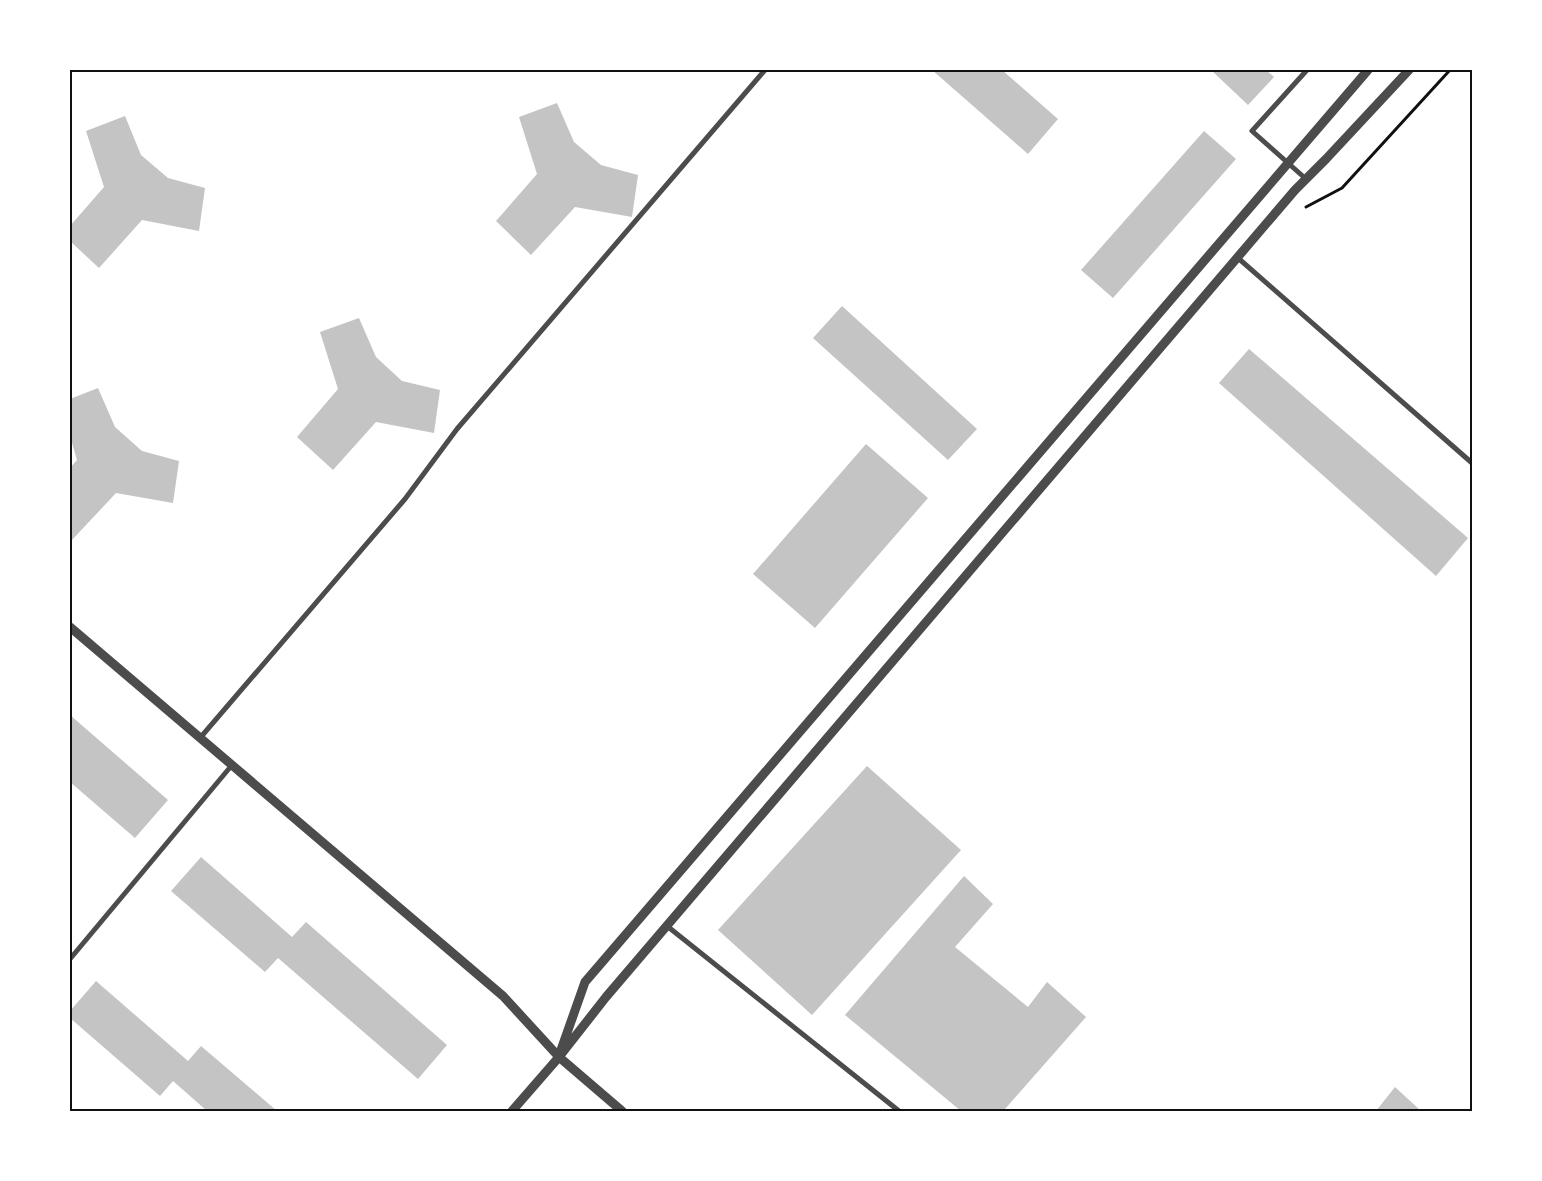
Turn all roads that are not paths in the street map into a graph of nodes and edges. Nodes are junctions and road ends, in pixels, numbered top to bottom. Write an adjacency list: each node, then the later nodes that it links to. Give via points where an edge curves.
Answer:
1 (765, 70): 10 (street, via 457,429 405,499)
2 (1307, 70): 5 (street, via 1252,131)
3 (1368, 70): 5 (street)
4 (1409, 70): 6 (street)
5 (1287, 162): 6 (street); 14 (street, via 585,982)
6 (1306, 179): 7 (street)
7 (1238, 258): 8 (street); 12 (street)
8 (1472, 463)
9 (70, 627): 10 (street)
10 (200, 738): 11 (street)
11 (232, 765): 13 (street); 14 (street, via 503,996)
12 (667, 926): 14 (street); 17 (street)
13 (70, 959)
14 (559, 1058): 15 (street); 16 (street)
15 (512, 1111)
16 (622, 1111)
17 (899, 1111)

